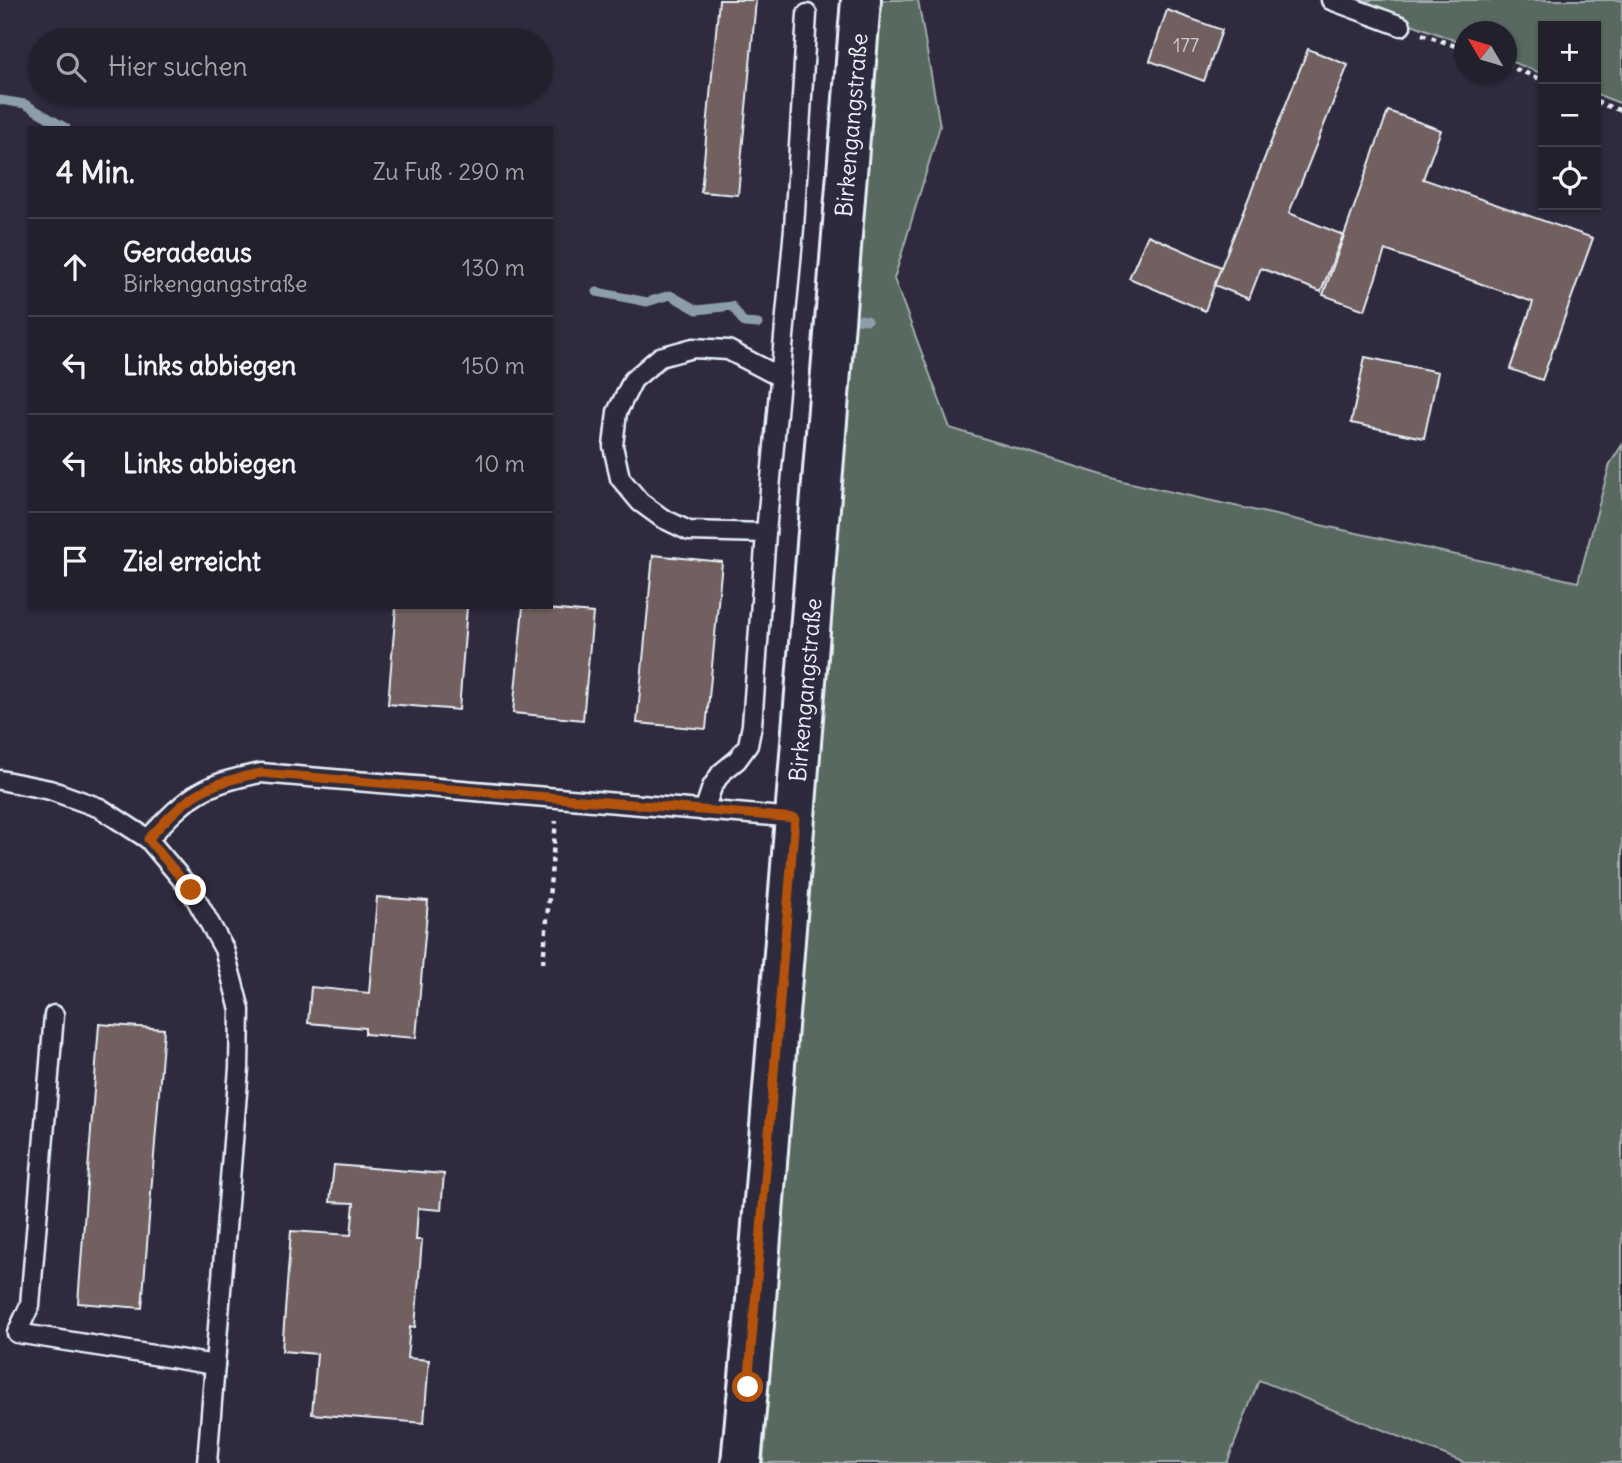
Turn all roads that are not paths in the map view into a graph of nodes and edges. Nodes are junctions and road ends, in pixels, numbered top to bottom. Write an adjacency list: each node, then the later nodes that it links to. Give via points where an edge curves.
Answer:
1 (860, 0): 9 (street, Birkengangstraße)
2 (1331, 0): 4 (lane)
3 (807, 14): 5 (lane)
4 (1401, 26)
5 (780, 377): 6 (lane); 6 (lane, via 727,350 693,348 660,357 634,380 617,412 613,446 620,478 640,502 662,518 689,531)
6 (766, 533): 8 (lane, via 748,745 720,773)
7 (0, 780): 10 (lane, via 50,790 100,808)
8 (704, 811): 9 (lane); 10 (lane, via 261,773 200,790)
9 (795, 818): 14 (street, Birkengangstraße)
10 (148, 839): 12 (lane, via 191,890 224,950 240,1010)
11 (54, 1015): 12 (lane, via 30,1305 17,1333)
12 (215, 1364): 13 (lane)
13 (207, 1463)
14 (741, 1463)

